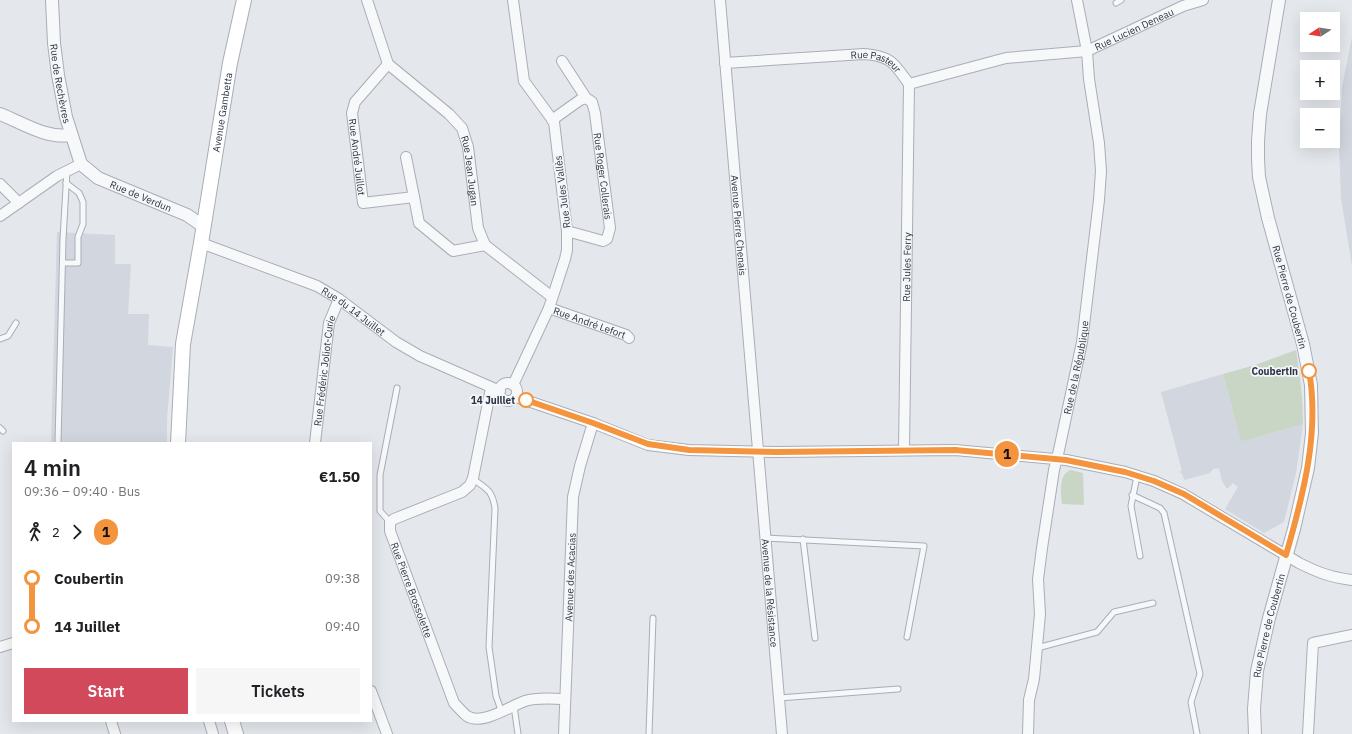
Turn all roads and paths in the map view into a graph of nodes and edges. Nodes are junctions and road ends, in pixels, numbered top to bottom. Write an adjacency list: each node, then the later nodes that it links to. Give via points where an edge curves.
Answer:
1 (52, 0): 18 (street, Rue de Rechèvres, via 58,75)
2 (244, 0): 27 (main road, Avenue Gambetta, via 230,63)
3 (367, 0): 13 (street)
4 (513, 0): 17 (street, Rue Jules Vallès, via 524,80)
5 (720, 0): 12 (street, Avenue Pierre Chenais)
6 (1078, 0): 10 (street, Rue de la République)
7 (1203, 0): 9 (street, Rue Lucien Deneau)
8 (1279, 0): 56 (street, Rue Pierre de Coubertin, via 1260,114 1258,165 1268,218 1304,344 1311,384 1312,433 1308,468)
9 (1182, 3): 10 (street, Rue Lucien Deneau)
10 (1087, 51): 14 (street, Rue Pasteur, via 1006,58); 49 (street, Rue de la République, via 1099,143 1099,200 1082,342)
11 (562, 61): 15 (street, Rue Roger Collerais)
12 (725, 63): 14 (street, Rue Pasteur, via 878,55 896,66); 48 (street, Avenue Pierre Chenais)
13 (388, 64): 24 (street, Rue André Juillot, via 355,102 352,113 363,203); 30 (street, Rue Jean Jugan, via 449,114 462,128 468,147 478,228)
14 (909, 84): 47 (street, Rue Jules Ferry)
15 (586, 98): 17 (street); 28 (street, Rue Roger Collerais, via 592,102 595,113 610,228 607,239 603,241)
16 (0, 114): 18 (street, via 37,131)
17 (552, 120): 28 (street, Rue Jules Vallès)
18 (71, 135): 20 (street, Rue de Rechèvres)
19 (406, 157): 24 (street)
20 (81, 164): 21 (street); 27 (street, Rue de Verdun, via 98,178 187,215)
21 (67, 170): 22 (lane); 25 (street)
22 (66, 183): 31 (lane); 31 (lane, via 79,193 83,202 83,224 78,237 78,263)
23 (0, 184): 25 (street)
24 (414, 197): 30 (street, via 419,223 453,251)
25 (19, 203): 26 (street)
26 (0, 216)
27 (203, 226): 29 (main road, Avenue Gambetta)
28 (567, 231): 32 (street, Rue Jules Vallès, via 565,259)
29 (201, 243): 33 (street, Rue du 14 Juillet, via 317,286); 45 (main road, via 183,344)
30 (485, 245): 32 (street)
31 (63, 262): 44 (lane)
32 (552, 297): 34 (street, Rue Jules Vallès)
33 (339, 299): 40 (street, Rue du 14 Juillet, via 396,342); 46 (street, Rue Frédéric Joliot-Curie, via 329,323)
34 (549, 308): 36 (street, Rue André Lefort); 38 (street, Rue Jules Vallès)
35 (16, 324): 37 (lane, via 8,336)
36 (629, 338)
37 (0, 339)
38 (513, 384): 40 (street, via 504,384); 41 (street)
39 (397, 388): 53 (lane, via 380,475 380,511)
40 (498, 393): 41 (street, via 512,400); 42 (street); 42 (street)
41 (516, 397): 43 (street)
42 (487, 406): 51 (street)
43 (593, 423): 48 (street, via 655,446 689,450); 70 (street, Avenue des Acacias, via 573,497)
44 (58, 442)
45 (178, 442)
46 (315, 442)
47 (904, 450): 48 (street); 49 (street, via 955,450)
48 (758, 451): 54 (street, Avenue de la Résistance)
49 (1057, 459): 50 (street); 66 (street, Rue de la République, via 1038,579 1040,614)
50 (1137, 476): 52 (lane); 56 (street, via 1184,494)
51 (473, 479): 53 (street, via 462,492); 72 (lane, via 488,490 495,508 489,647 496,696)
52 (1132, 495): 57 (lane, via 1131,506); 85 (lane, via 1160,508 1164,513 1200,674 1191,702)
53 (390, 522): 72 (street, Rue Pierre Brossolette, via 390,531 454,703 468,716 476,719 490,717)
54 (765, 538): 55 (lane); 69 (street, Avenue de la Résistance)
55 (803, 540): 62 (lane, via 924,546); 63 (lane)
56 (1286, 555): 58 (street, via 1327,576); 86 (street, Rue Pierre de Coubertin, via 1257,671 1254,709)
57 (1140, 556)
58 (1352, 580)
59 (1153, 603): 66 (lane, via 1114,612 1097,632)
60 (653, 618): 82 (lane)
61 (1352, 635): 87 (street, via 1313,643)
62 (907, 637)
63 (815, 638)
64 (12, 643): 65 (street)
65 (0, 647)
66 (1037, 648): 84 (street, Rue de la République, via 1029,700)
67 (898, 689): 69 (lane)
68 (372, 694): 79 (street)
69 (779, 698): 83 (street, Avenue de la Résistance)
70 (565, 699): 71 (street, Rue Pierre Brossolette, via 526,700); 81 (street, Avenue des Acacias)
71 (514, 706): 72 (street, Rue Pierre Brossolette); 80 (lane)
72 (501, 710)
73 (111, 722): 76 (street)
74 (209, 722): 77 (street)
75 (232, 722): 78 (main road)
76 (115, 734)
77 (213, 734)
78 (236, 734)
79 (387, 734)
80 (518, 734)
81 (564, 734)
82 (649, 734)
83 (782, 734)
84 (1028, 734)
85 (1197, 734)
86 (1256, 734)
87 (1308, 734)

